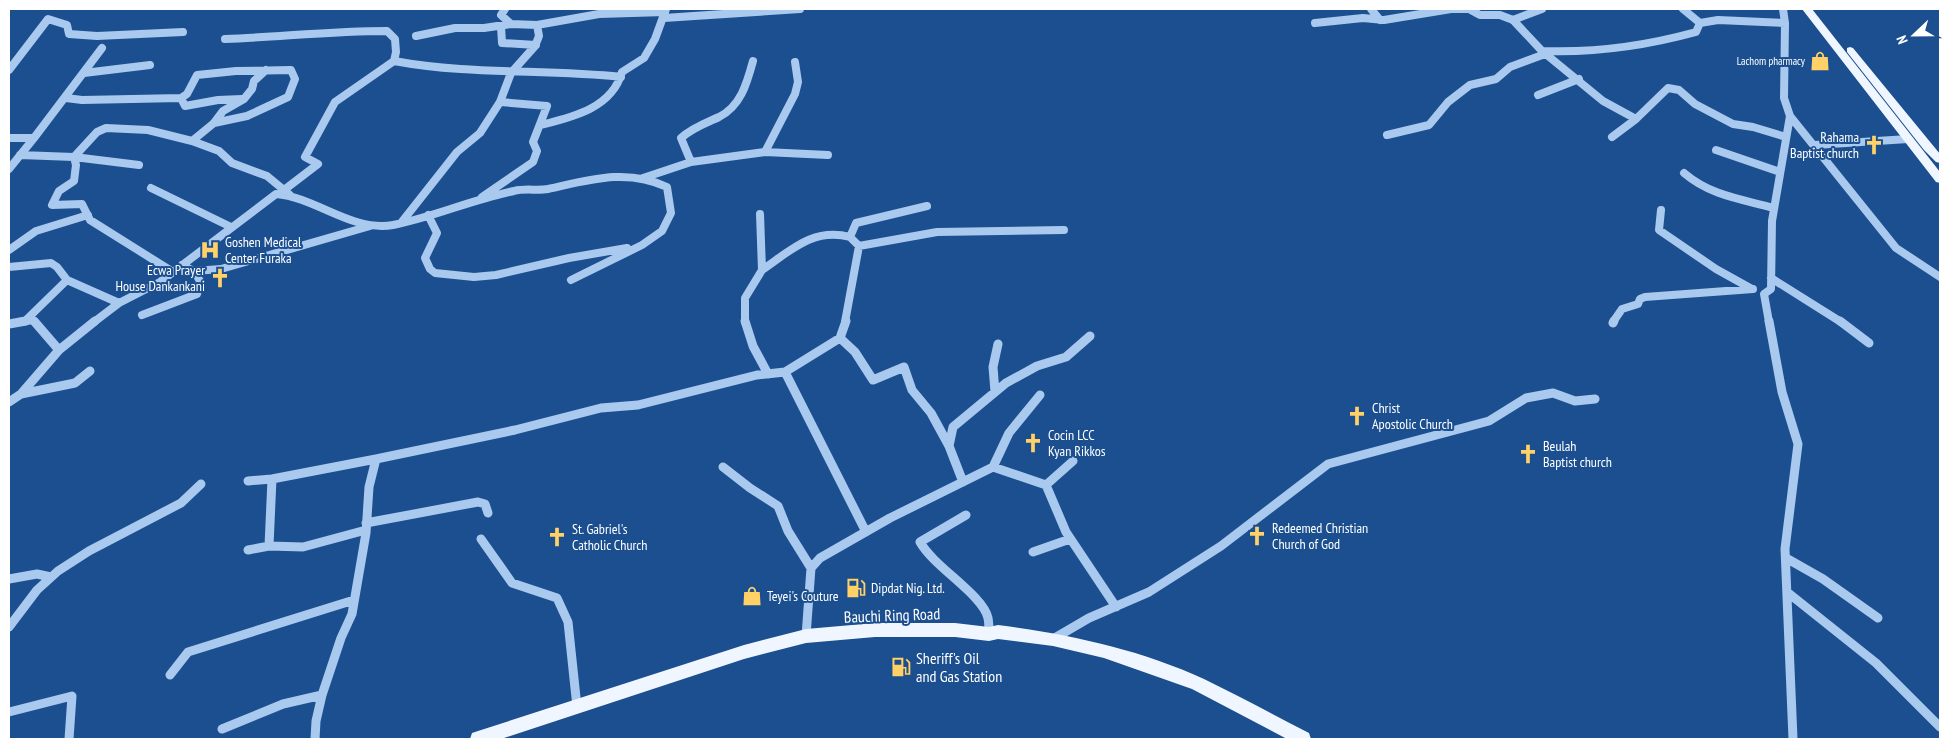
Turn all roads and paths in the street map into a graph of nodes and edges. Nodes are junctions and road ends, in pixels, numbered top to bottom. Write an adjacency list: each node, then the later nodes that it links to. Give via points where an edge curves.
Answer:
1 (505, 9): 20 (street, via 501,15)
2 (576, 9): 14 (street)
3 (1371, 9): 15 (street)
4 (1453, 9): 13 (street, via 1469,9 1480,15); 15 (street)
5 (1491, 9): 13 (street)
6 (1542, 9): 16 (street)
7 (1683, 9): 18 (street)
8 (1783, 9): 19 (street)
9 (1807, 9): 53 (main road)
10 (1816, 9): 61 (main road)
11 (800, 10): 12 (street)
12 (665, 13): 14 (street, via 599,14); 37 (street, via 644,58 622,72)
13 (1500, 15): 16 (street)
14 (574, 18): 21 (street)
15 (1380, 20): 17 (street, via 1363,18)
16 (1514, 20): 28 (street)
17 (1315, 23)
18 (1700, 23): 19 (street, via 1718,20); 28 (street, via 1696,32 1628,49)
19 (1785, 23): 44 (street, via 1784,98)
20 (511, 24): 21 (street); 22 (street)
21 (537, 25): 26 (street, via 539,36)
22 (501, 26): 24 (street, via 455,28); 26 (street, via 502,43)
23 (183, 32): 33 (street, via 69,34 67,25 48,19)
24 (416, 36)
25 (225, 39): 29 (street, via 387,31 395,39)
26 (536, 45): 36 (street)
27 (102, 48): 35 (street)
28 (1544, 52): 38 (street); 48 (street, via 1510,67 1496,79 1470,85 1448,102 1429,125)
29 (394, 61): 36 (street, via 415,66); 70 (street, via 335,102 305,157 318,164)
30 (753, 61): 62 (street, via 735,106 681,138)
31 (795, 62): 57 (street, via 798,82 795,94)
32 (150, 65): 35 (street)
33 (9, 70)
34 (266, 70): 41 (street, via 197,75); 42 (street, via 254,81); 46 (street, via 291,70 295,79 288,97 247,116)
35 (84, 72): 40 (street)
36 (511, 73): 37 (street); 43 (street)
37 (621, 77): 47 (street, via 618,86 603,100 578,116)
38 (1578, 79): 39 (street); 45 (street, via 1602,100)
39 (1538, 95)
40 (66, 98): 41 (street); 52 (street)
41 (180, 98): 42 (street, via 185,106)
42 (244, 98): 46 (street, via 223,111)
43 (500, 102): 47 (street, via 548,106); 78 (street, via 480,133 457,152)
44 (1790, 116): 50 (street); 55 (street)
45 (1636, 119): 49 (street); 50 (street, via 1668,88 1673,88 1733,124)
46 (214, 123): 54 (street)
47 (541, 125): 71 (street, via 533,142 537,151 533,162)
48 (1387, 136)
49 (1612, 137)
50 (1786, 137): 65 (street)
51 (9, 138): 52 (street)
52 (34, 138): 59 (street)
53 (1908, 139): 55 (street); 68 (main road)
54 (192, 141): 60 (street, via 148,130 106,128 97,132); 70 (street, via 219,150 232,164 267,176)
55 (1815, 145): 92 (street, via 1896,248)
56 (1716, 150): 65 (street)
57 (765, 152): 58 (street); 62 (street)
58 (828, 155)
59 (20, 156): 60 (street); 64 (street)
60 (74, 157): 63 (street); 76 (street, via 74,181 59,191 52,205 82,204)
61 (1940, 160)
62 (691, 162): 67 (street)
63 (139, 165)
64 (9, 169)
65 (1780, 172): 73 (street)
66 (1684, 173): 73 (street, via 1698,185 1714,192)
67 (641, 178): 71 (street, via 599,178 548,190 516,190); 83 (street, via 667,187 671,213 662,231)
68 (1940, 178)
69 (151, 188): 80 (street)
70 (287, 192): 79 (street, via 360,223); 80 (street, via 276,194)
71 (476, 201): 77 (street)
72 (927, 206): 82 (street, via 856,223)
73 (1774, 208): 91 (street)
74 (1661, 210): 95 (street, via 1659,230 1704,263)
75 (760, 214): 88 (street)
76 (88, 215): 85 (street, via 48,225 23,237); 90 (street, via 90,220)
77 (428, 215): 78 (street); 83 (street, via 437,233 425,258 435,273 474,278 496,276)
78 (400, 223): 79 (street)
79 (375, 224): 89 (street, via 221,269)
80 (231, 228): 86 (street)
81 (1064, 230): 84 (street, via 937,232)
82 (850, 238): 84 (street); 88 (street, via 824,233 810,238)
83 (642, 245): 94 (street)
84 (859, 246): 103 (street)
85 (9, 250)
86 (182, 265): 89 (street); 90 (street)
87 (9, 267): 93 (street, via 51,263)
88 (762, 270): 109 (street, via 745,298 745,322)
89 (194, 271): 98 (street, via 200,281 197,294)
90 (174, 272): 97 (street)
91 (1771, 278): 96 (street, via 1772,289); 104 (street, via 1829,313)
92 (1940, 278)
93 (67, 280): 97 (street); 99 (street)
94 (571, 280)
95 (1753, 289): 96 (street); 100 (street, via 1645,297 1638,304 1624,306)
96 (1764, 294): 134 (street, via 1782,392 1798,444)
97 (119, 303): 106 (street)
98 (142, 314)
99 (25, 321): 101 (street); 106 (street, via 33,320)
100 (1613, 323)
101 (9, 324)
102 (1090, 336): 110 (street, via 1066,357 1038,366)
103 (840, 338): 108 (street); 115 (street, via 855,352 873,380 904,367 912,390 932,413)
104 (1870, 343)
105 (998, 344): 110 (street, via 994,367)
106 (59, 350): 111 (street)
107 (90, 371): 111 (street, via 75,383)
108 (785, 372): 109 (street); 128 (street)
109 (768, 374): 116 (street, via 638,405 601,408)
110 (995, 392): 115 (street, via 953,428)
111 (22, 394): 114 (street)
112 (1040, 395): 119 (street, via 1009,433)
113 (1595, 399): 140 (street, via 1575,401 1553,393 1526,398 1489,421 1328,464 1221,546 1149,592)
114 (9, 402)
115 (949, 446): 122 (street)
116 (376, 460): 120 (street); 127 (street, via 369,487)
117 (1073, 461): 124 (street)
118 (723, 467): 135 (street, via 778,506 788,531)
119 (994, 467): 122 (street); 124 (street)
120 (272, 479): 121 (street); 131 (street)
121 (248, 481)
122 (963, 482): 128 (street)
123 (201, 484): 136 (street, via 181,503 89,551)
124 (1046, 485): 130 (street)
125 (488, 513): 127 (street, via 485,504 478,502)
126 (966, 515): 143 (street, via 920,542 926,553 981,604 988,617)
127 (366, 526): 131 (street, via 303,547); 139 (street)
128 (866, 532): 135 (street, via 820,558)
129 (481, 539): 148 (street, via 512,583 557,598 568,622)
130 (1070, 539): 133 (street); 140 (street)
131 (270, 546): 132 (street)
132 (248, 550)
133 (1033, 552)
134 (1786, 558): 138 (street); 141 (street, via 1823,579)
135 (811, 568): 144 (street)
136 (51, 577): 137 (street, via 37,574); 142 (street)
137 (9, 579)
138 (1787, 592): 150 (street, via 1876,663); 156 (street)
139 (354, 600): 146 (street, via 188,652); 147 (street, via 352,614)
140 (1116, 607): 145 (street)
141 (1878, 618)
142 (9, 627)
143 (989, 634): 144 (main road, Bauchi Ring Road, via 955,630 875,630); 145 (main road, Bauchi Ring Road, via 998,632)
144 (806, 636): 148 (main road, Bauchi Ring Road)
145 (1053, 639): 155 (main road, Bauchi Ring Road, via 1113,654 1197,684)
146 (170, 674)
147 (322, 695): 151 (street, via 274,706); 153 (street)
148 (577, 707): 154 (main road, Bauchi Ring Road)
149 (9, 712): 152 (street, via 72,696)
150 (1940, 727)
151 (222, 729)
152 (69, 739)
153 (316, 739)
154 (478, 739)
155 (1303, 739)
156 (1793, 739)

